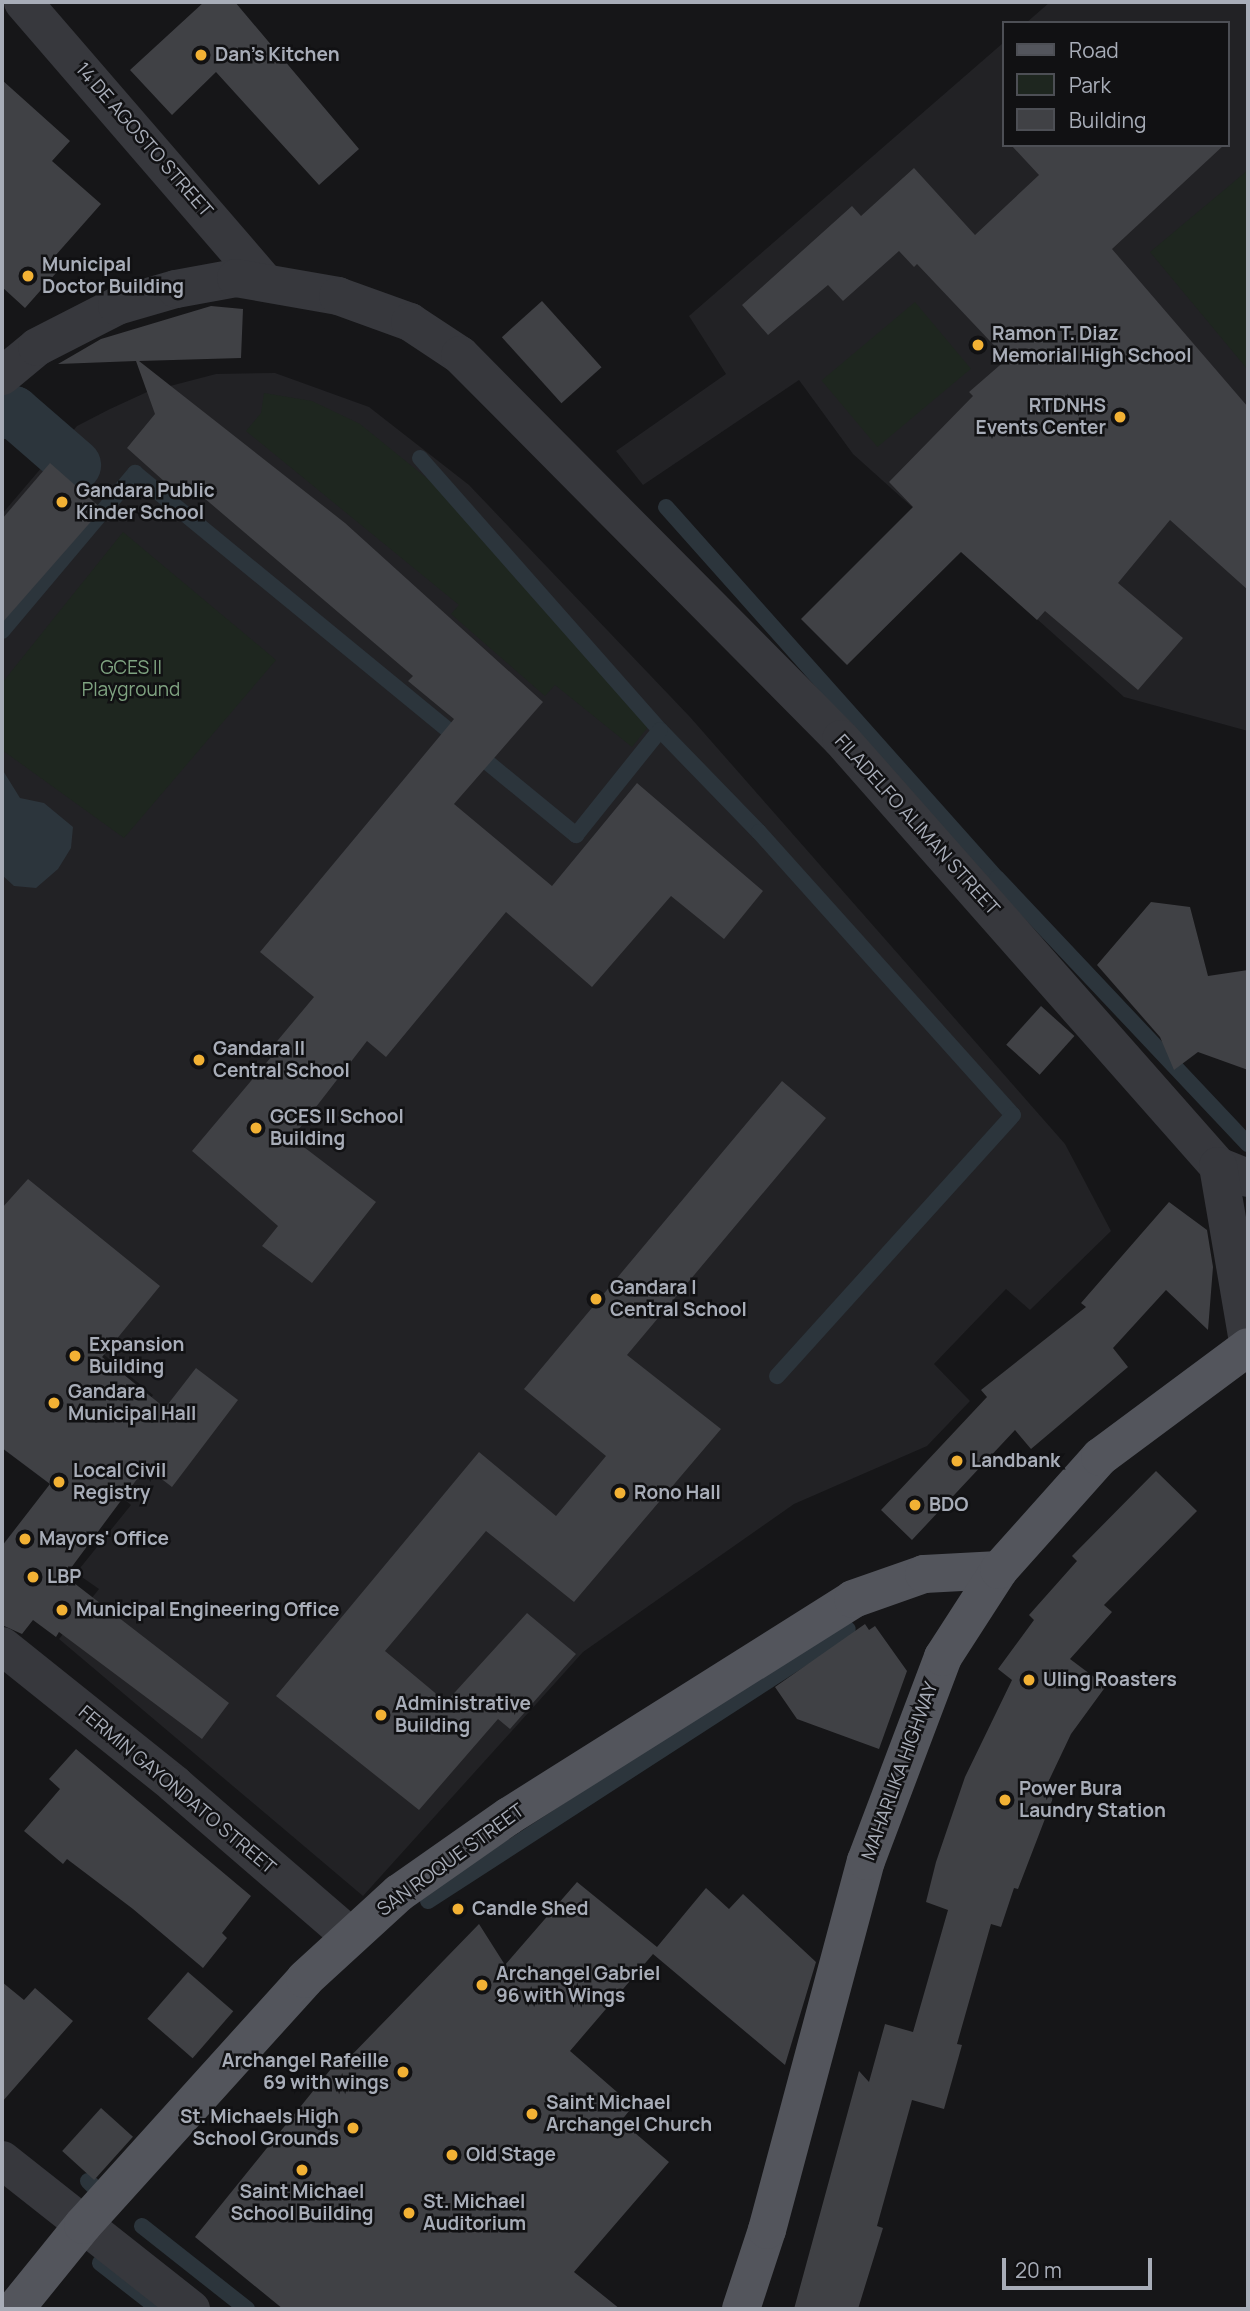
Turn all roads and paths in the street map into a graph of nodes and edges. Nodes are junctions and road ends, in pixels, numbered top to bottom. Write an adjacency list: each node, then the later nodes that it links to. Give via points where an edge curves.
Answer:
1 (23, 2): 2 (street, 14 DE AGOSTO STREET)
2 (263, 280): 3 (street, FILADELFO ALIMAN STREET, via 236,278 188,286 117,306 37,347); 4 (street, FILADELFO ALIMAN STREET, via 338,296 410,322 460,355 841,739)
3 (2, 376)
4 (1233, 1172): 5 (street, FILADELFO ALIMAN STREET)
5 (1248, 1341)
6 (1248, 1347): 7 (main road, MAHARLIKA HIGHWAY, via 1100,1457)
7 (999, 1570): 9 (main road, SAN ROQUE STREET, via 924,1574 853,1599 509,1816 399,1893); 14 (main road, MAHARLIKA HIGHWAY, via 943,1657 866,1861 767,2230)
8 (2, 1646): 9 (street, FERMIN GAYONDATO STREET, via 174,1784)
9 (350, 1936): 11 (main road, SAN ROQUE STREET, via 305,1979)
10 (2, 2160): 11 (street)
11 (83, 2225): 12 (main road, SAN ROQUE STREET); 13 (street)
12 (15, 2309)
13 (191, 2309)
14 (741, 2309)

